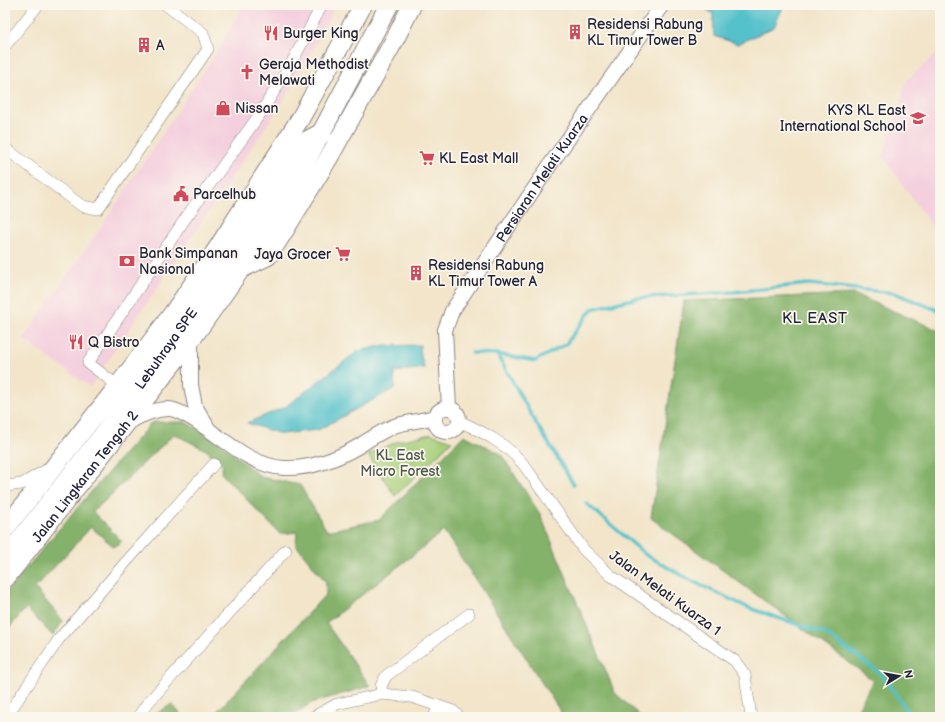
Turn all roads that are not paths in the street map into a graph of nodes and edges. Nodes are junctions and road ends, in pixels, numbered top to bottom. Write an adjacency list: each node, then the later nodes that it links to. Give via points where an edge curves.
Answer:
1 (38, 5): 8 (street)
2 (166, 5): 10 (street, via 202,33 208,49 98,209 82,206)
3 (322, 5): 13 (street, via 291,64 262,111 88,363)
4 (363, 5): 13 (highway, via 300,119 242,211)
5 (389, 5): 9 (highway, Jalan Lingkaran Tengah 2)
6 (412, 5): 11 (highway, via 394,41 281,236 268,256)
7 (662, 5): 14 (street, Persiaran Melati Kuarza, via 452,311 446,330)
8 (5, 46)
9 (321, 134): 11 (highway, Jalan Lingkaran Tengah 2); 24 (highway, Lebuhraya SPE, via 304,143 245,238 139,386)
10 (5, 148)
11 (241, 269): 12 (highway, Jalan Lingkaran Tengah 2)
12 (191, 340): 17 (highway, Jalan Lingkaran Tengah 2); 18 (street, via 191,385 195,406)
13 (118, 386): 19 (highway)
14 (449, 408): 15 (street, via 439,411); 16 (street, via 455,411)
15 (435, 417): 16 (street, via 436,425 445,432 456,428); 18 (street, via 396,426 379,433 324,463 285,468 270,466 253,459)
16 (459, 421): 34 (street, Jalan Melati Kuarza 1, via 514,453 584,550 610,576 735,661 745,675)
17 (127, 422): 18 (street, via 148,412 170,409); 25 (highway, Jalan Lingkaran Tengah 2)
18 (208, 428)
19 (56, 464): 21 (street, via 22,484); 22 (highway)
20 (214, 464): 29 (street, via 59,639)
21 (5, 486)
22 (5, 529)
23 (286, 550): 30 (street)
24 (5, 560)
25 (5, 579)
26 (469, 614): 27 (street, via 386,676 381,686)
27 (382, 694): 28 (street, via 412,697); 31 (street, via 337,704)
28 (439, 706): 32 (street); 33 (street, via 453,711)
29 (6, 717)
30 (138, 717)
31 (313, 717)
32 (434, 717)
33 (459, 717)
34 (751, 717)

